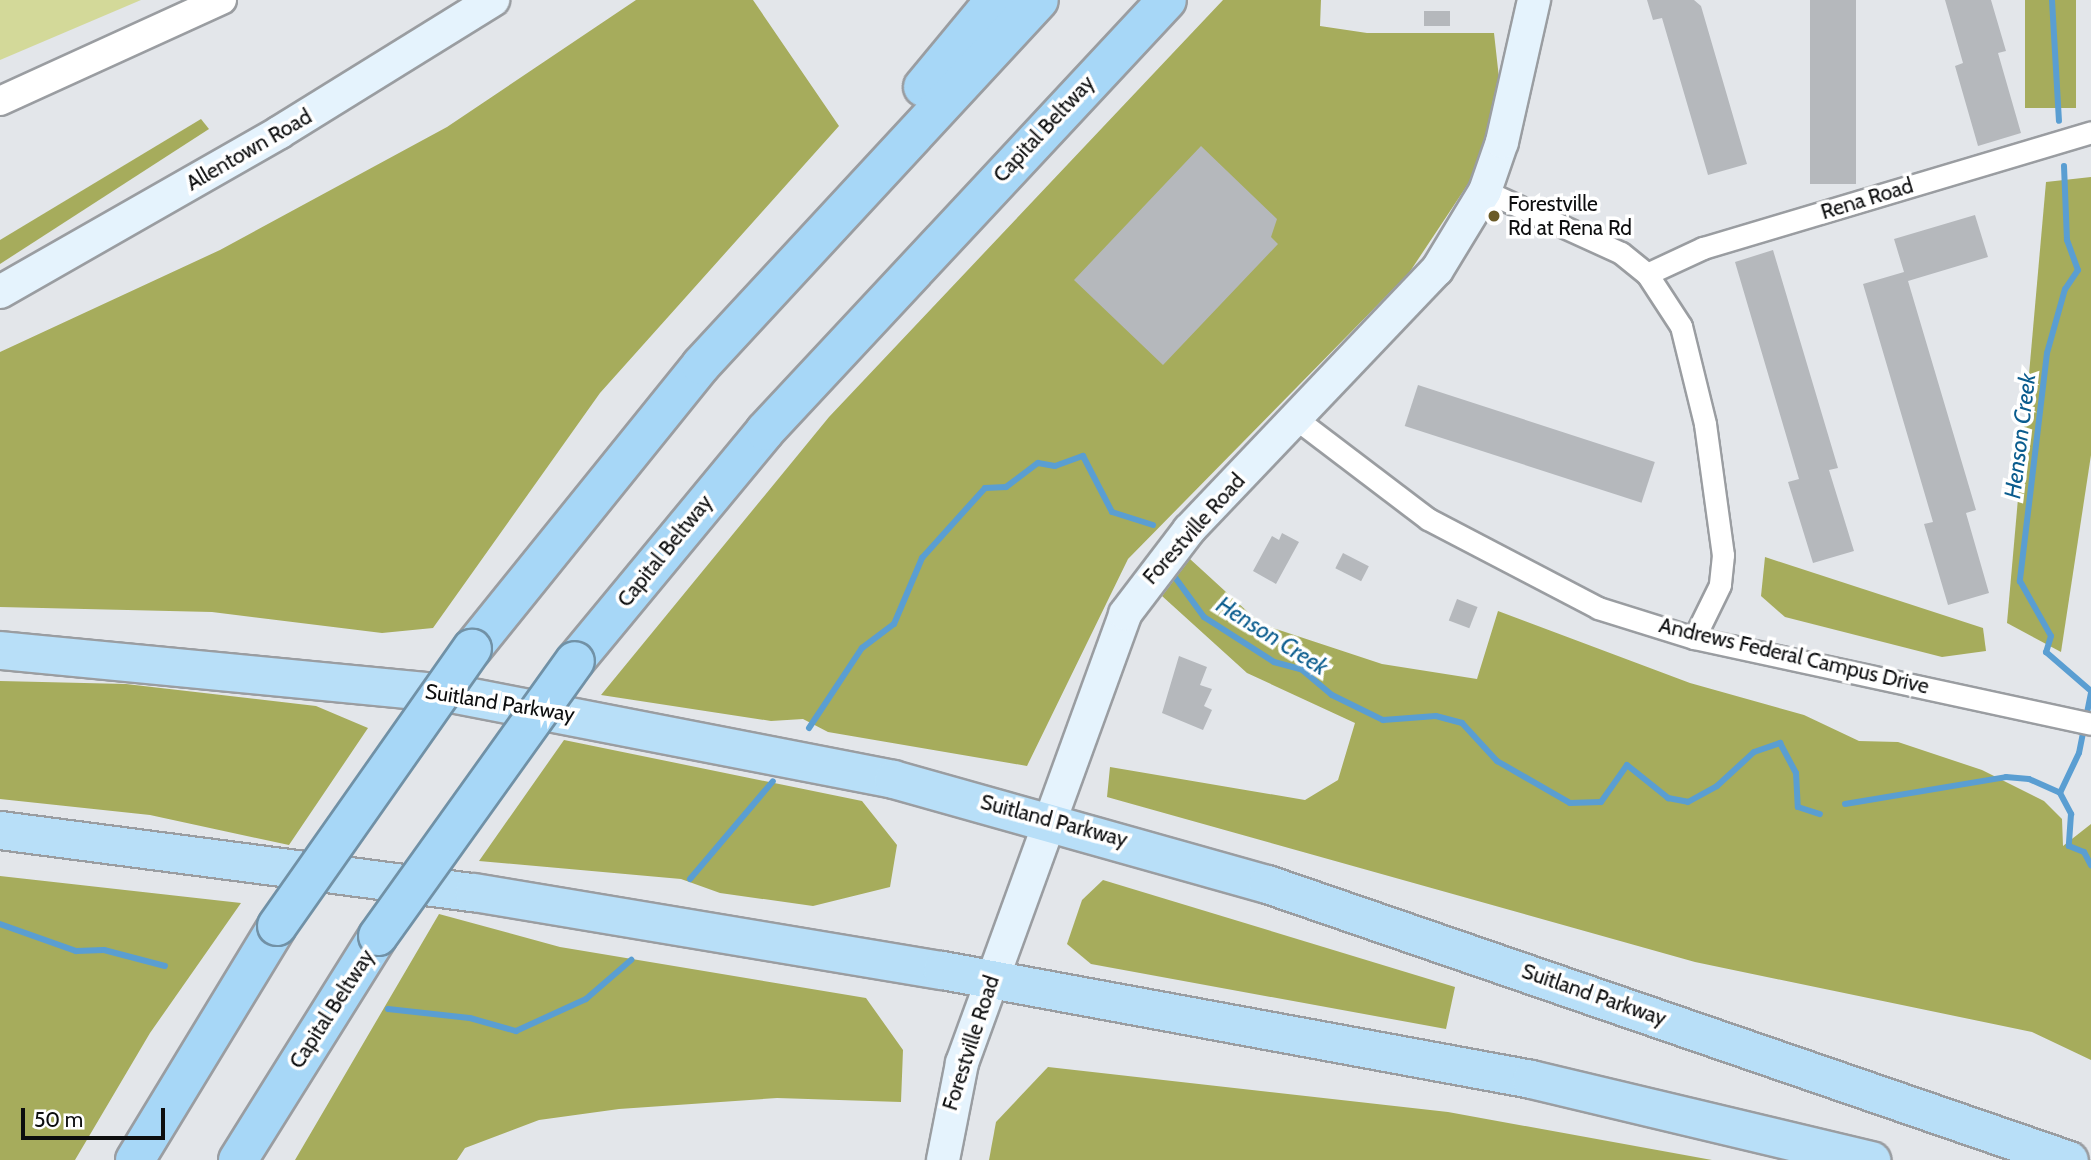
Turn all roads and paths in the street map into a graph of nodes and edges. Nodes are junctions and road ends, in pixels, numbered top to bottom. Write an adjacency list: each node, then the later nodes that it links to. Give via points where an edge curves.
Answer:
1 (222, 0): 7 (street)
2 (493, 0): 12 (main road, Allentown Road, via 290,126)
3 (995, 0): 10 (highway, via 909,102)
4 (1040, 0): 10 (highway)
5 (1167, 0): 21 (highway, Capital Beltway, bridge, via 765,431 575,661 378,936)
6 (1534, 0): 9 (main road, Forestville Road, via 1521,80)
7 (0, 102)
8 (2091, 132): 11 (street, Rena Road, via 1703,248)
9 (1485, 191): 11 (street, via 1596,236); 13 (main road, Forestville Road, via 1437,270)
10 (799, 256): 20 (highway, bridge, via 701,365 472,649 277,926)
11 (1647, 274): 14 (street, via 1681,326 1720,525 1720,585)
12 (0, 292)
13 (1299, 421): 14 (street, Andrews Federal Campus Drive, via 1428,519 1507,564 1598,608); 17 (main road, Forestville Road, via 1189,530 1134,596)
14 (1694, 638): 16 (street, Andrews Federal Campus Drive)
15 (0, 650): 17 (highway, Suitland Parkway, via 216,667 519,703 786,755)
16 (2091, 724)
17 (1047, 818): 19 (main road, Forestville Road); 24 (highway, Suitland Parkway, via 1334,906)
18 (0, 830): 19 (highway, via 486,893)
19 (992, 979): 22 (main road, Forestville Road, via 954,1087); 23 (highway, via 1531,1079)
20 (135, 1160)
21 (238, 1160)
22 (943, 1160)
23 (1871, 1160)
24 (2069, 1160)

